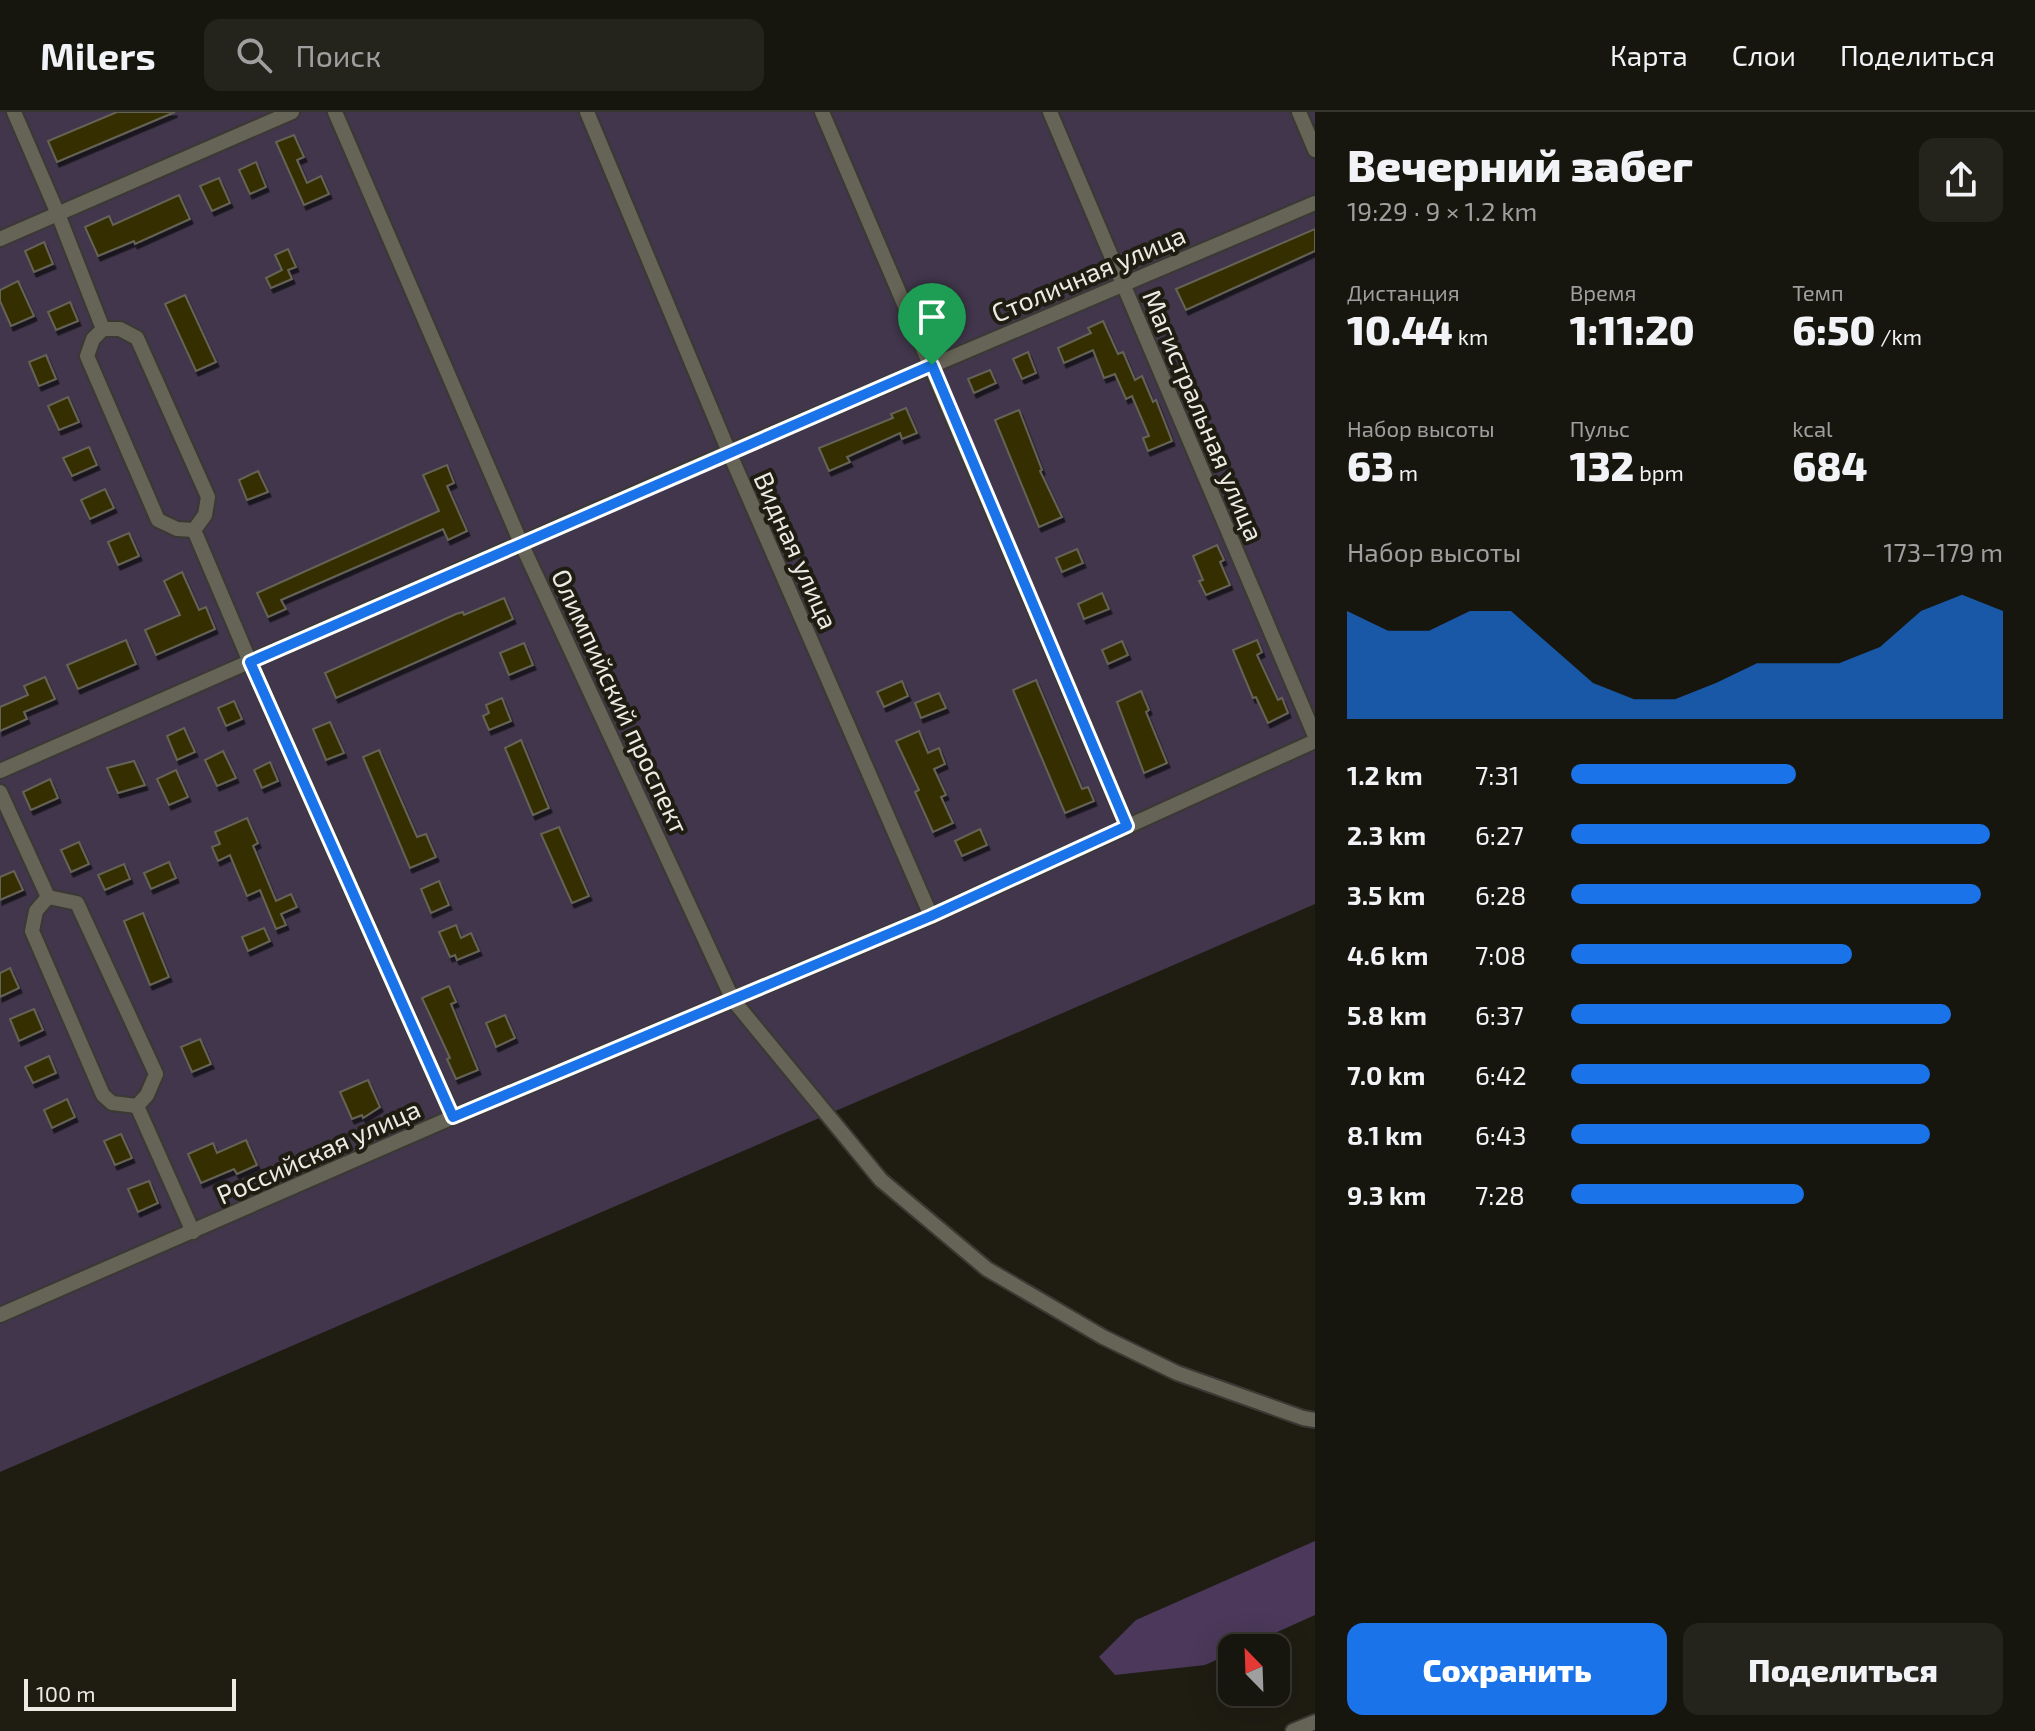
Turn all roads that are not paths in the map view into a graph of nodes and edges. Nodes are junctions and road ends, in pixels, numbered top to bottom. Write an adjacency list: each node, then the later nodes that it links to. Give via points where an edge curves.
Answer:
1 (14, 112): 10 (street)
2 (292, 112): 10 (street)
3 (335, 112): 17 (street, Олимпийский проспект)
4 (587, 112): 15 (street, Видная улица)
5 (822, 112): 14 (street)
6 (1050, 112): 12 (street, Магистральная улица)
7 (1299, 112): 8 (street)
8 (1315, 150)
9 (1315, 203): 12 (street, Столичная улица)
10 (58, 214): 11 (street); 13 (street)
11 (0, 239)
12 (1122, 286): 14 (street, Столичная улица); 19 (street, Магистральная улица)
13 (103, 329): 16 (street, via 120,329 137,338 208,497 205,515); 16 (street, via 87,356 158,520)
14 (932, 365): 15 (street, Столичная улица); 22 (street)
15 (729, 452): 17 (street, Столичная улица); 24 (street, Видная улица)
16 (194, 530): 18 (street)
17 (521, 543): 18 (street, Столичная улица); 25 (street, Олимпийский проспект)
18 (250, 662): 20 (street, Столичная улица); 27 (street)
19 (1315, 738): 22 (street, Российская улица)
20 (0, 771)
21 (0, 792): 23 (street)
22 (1127, 826): 24 (street, Российская улица)
23 (48, 897): 26 (street, via 36,911 32,931 61,1000 103,1095 112,1103); 26 (street, via 77,903 156,1074)
24 (931, 916): 25 (street, Российская улица)
25 (733, 1000): 27 (street, Российская улица); 30 (street, Олимпийский проспект, via 881,1180 987,1269 1177,1373)
26 (137, 1106): 28 (street)
27 (453, 1117): 28 (street, Российская улица)
28 (193, 1232): 29 (street, Российская улица)
29 (0, 1315)
30 (1315, 1420)
31 (1315, 1722): 32 (street)
32 (1293, 1731)

